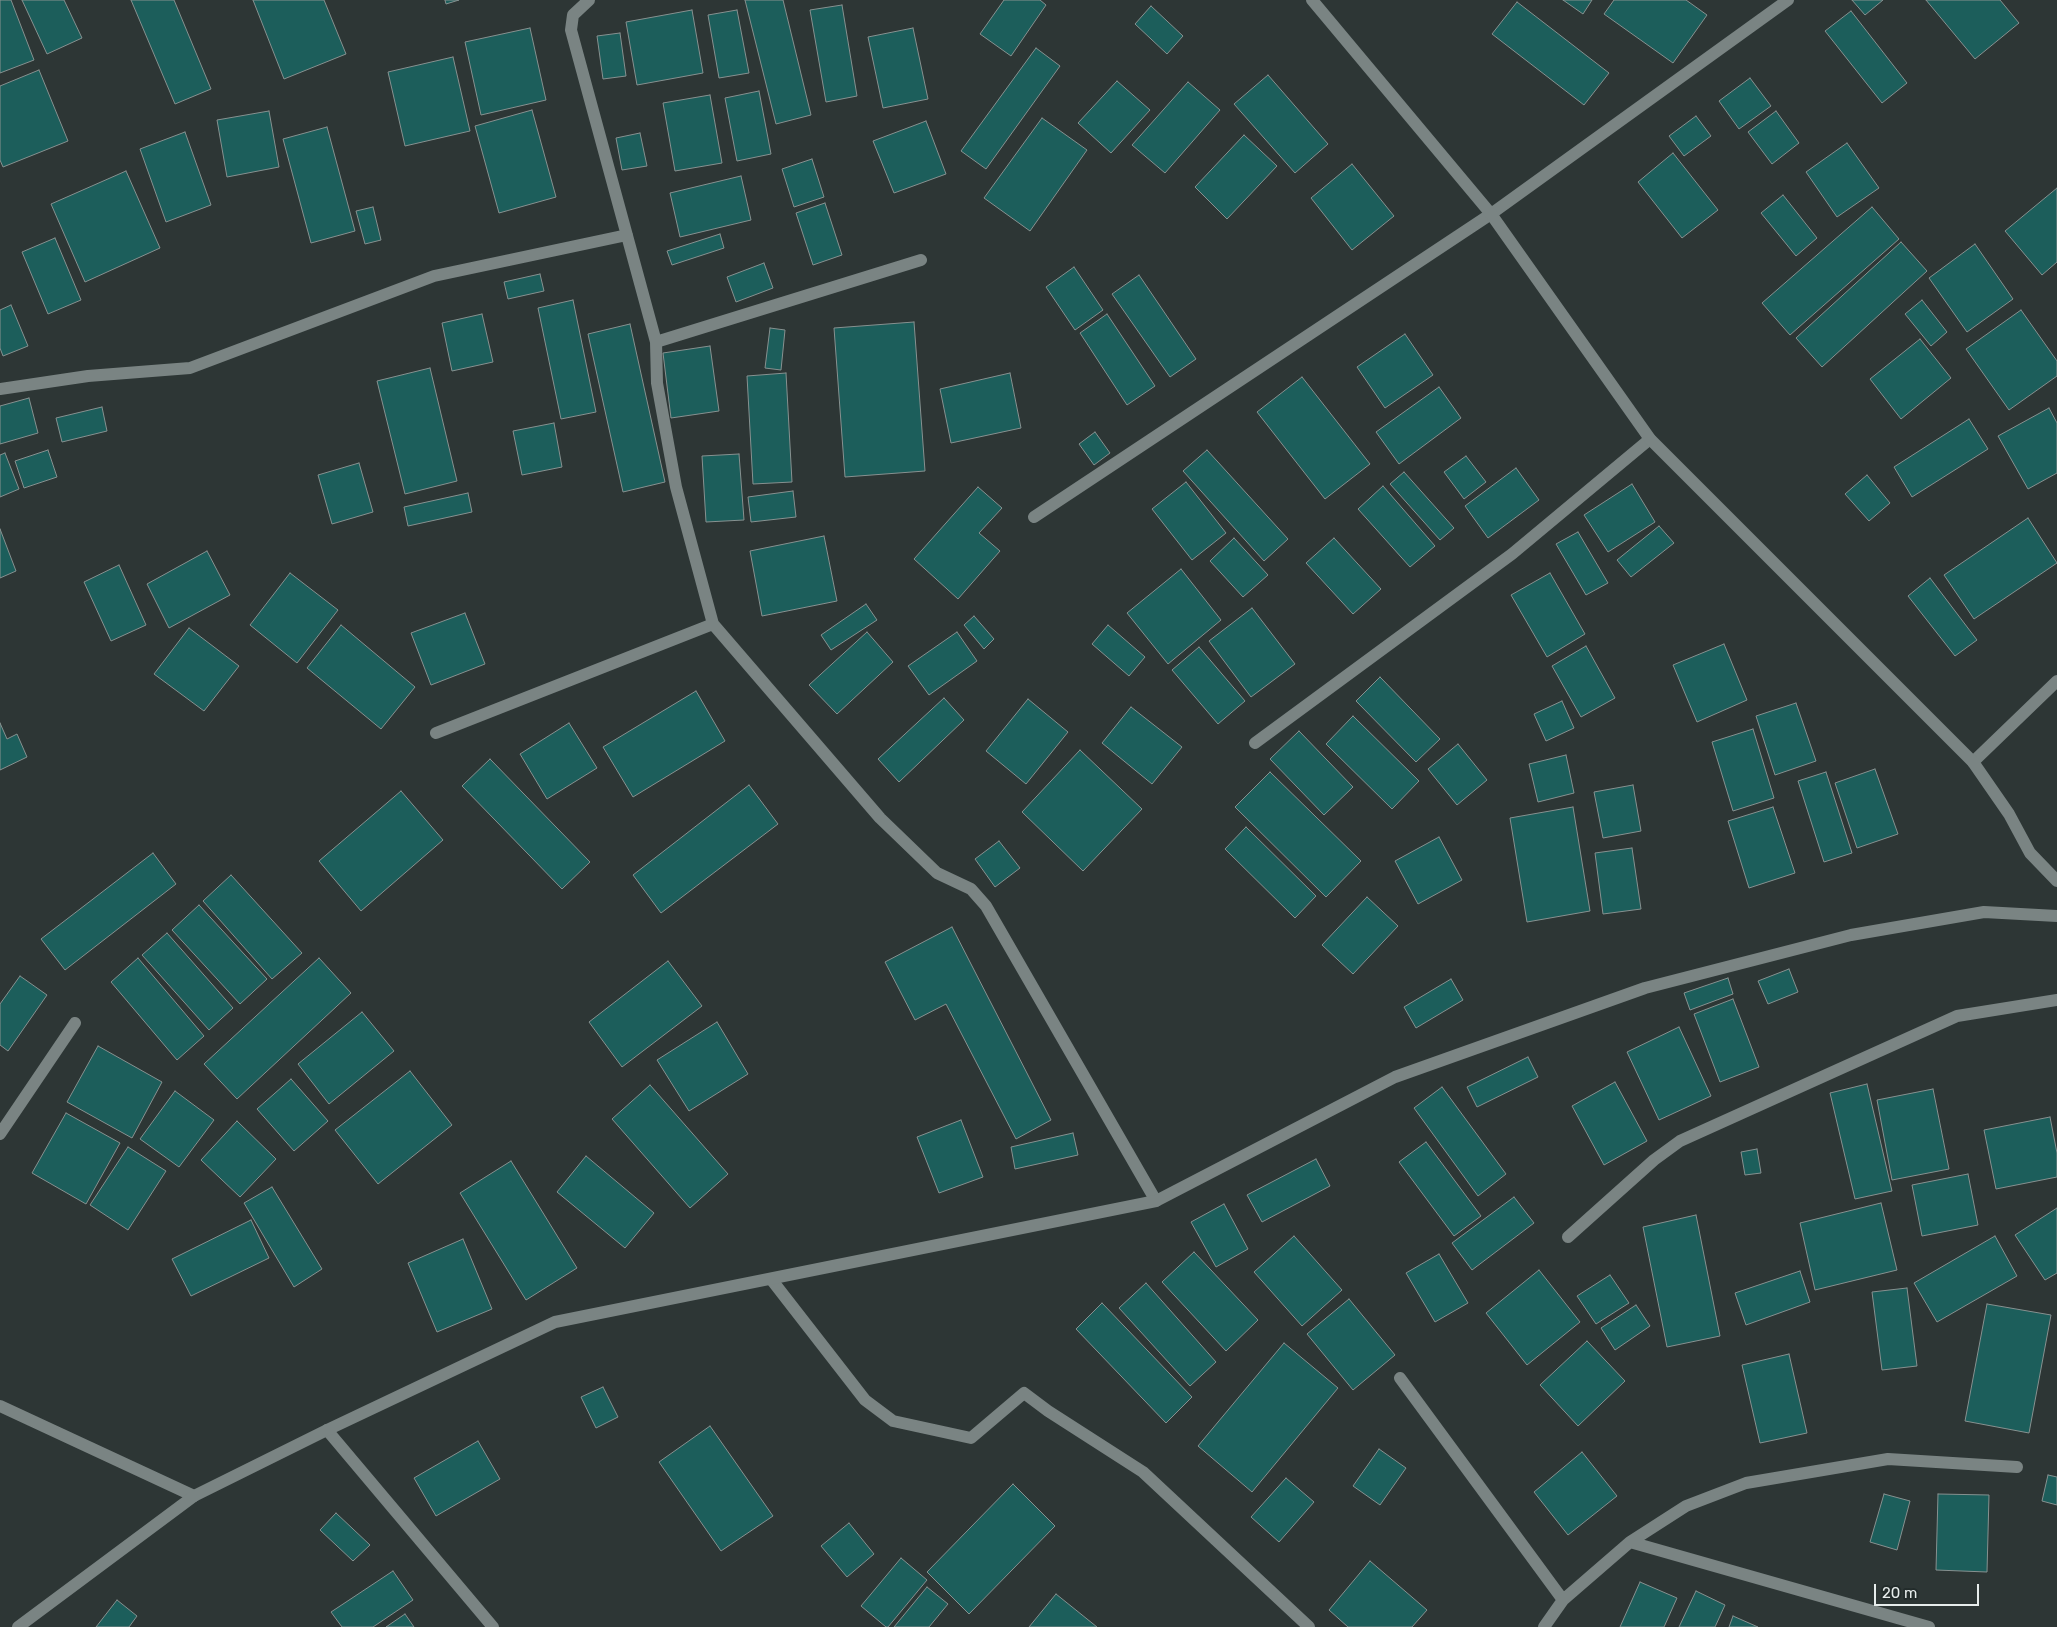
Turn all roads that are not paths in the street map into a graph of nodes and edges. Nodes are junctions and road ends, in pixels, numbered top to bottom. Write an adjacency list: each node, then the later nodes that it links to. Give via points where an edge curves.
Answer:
1 (589, 0): 5 (street, via 573,15 572,30)
2 (1312, 0): 4 (street)
3 (1788, 0): 4 (street)
4 (1491, 214): 9 (street); 10 (street)
5 (627, 235): 7 (street); 8 (street, via 434,276 190,368 88,376)
6 (920, 260): 7 (street)
7 (656, 342): 11 (street, via 657,383 676,486)
8 (0, 389)
9 (1650, 439): 14 (street, via 1512,554); 15 (street)
10 (1034, 517)
11 (713, 624): 13 (street); 21 (street, via 880,818 937,873 970,889 986,906)
12 (2057, 682): 15 (street)
13 (436, 733)
14 (1255, 743)
15 (1973, 762): 16 (street, via 2009,814 2030,853)
16 (2057, 881)
17 (2057, 916): 21 (street, via 1984,912 1851,935 1646,988 1395,1078)
18 (2057, 1000): 22 (street, via 1957,1016 1680,1141)
19 (75, 1023): 20 (street)
20 (0, 1134)
21 (1156, 1201): 23 (street)
22 (1568, 1237)
23 (771, 1279): 26 (street, via 555,1322); 33 (street, via 865,1400 893,1421 971,1438 1024,1393 1142,1472)
24 (1400, 1378): 30 (street)
25 (0, 1406): 28 (street)
26 (327, 1430): 28 (street); 32 (street)
27 (2017, 1466): 29 (street, via 1888,1460 1746,1483 1686,1506)
28 (194, 1496): 31 (street)
29 (1630, 1542): 30 (street); 35 (street)
30 (1563, 1600): 34 (street)
31 (18, 1627)
32 (493, 1627)
33 (1309, 1627)
34 (1544, 1627)
35 (1929, 1627)

